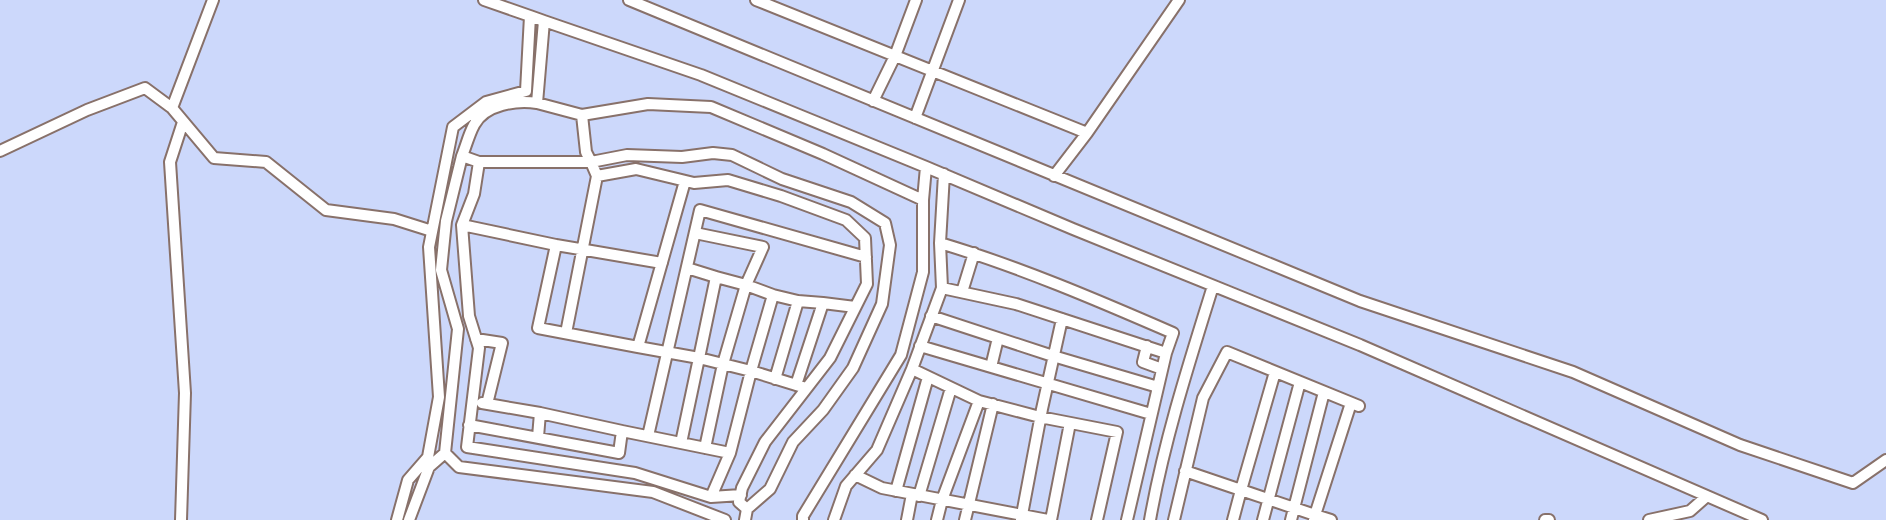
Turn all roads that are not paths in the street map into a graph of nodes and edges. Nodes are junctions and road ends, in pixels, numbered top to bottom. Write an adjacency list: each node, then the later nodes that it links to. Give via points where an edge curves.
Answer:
1 (213, 0): 14 (lane)
2 (484, 0): 8 (lane)
3 (629, 0): 12 (lane)
4 (756, 0): 10 (lane)
5 (916, 0): 10 (lane)
6 (959, 0): 11 (lane)
7 (1179, 0): 18 (lane)
8 (530, 16): 9 (lane); 30 (lane, via 526,91 486,102 453,127)
9 (544, 21): 13 (lane); 23 (lane, via 701,75)
10 (895, 56): 11 (lane); 12 (lane)
11 (932, 71): 16 (lane); 18 (lane)
12 (873, 101): 16 (lane)
13 (537, 104): 15 (lane); 20 (lane, via 524,101 493,108 475,122)
14 (172, 108): 17 (lane); 19 (lane, via 145,88)
15 (582, 115): 22 (lane, via 586,152); 28 (lane, via 648,104 711,107)
16 (915, 118): 26 (lane)
17 (183, 122): 30 (lane, via 214,158 266,162 326,210 394,219); 107 (lane, via 170,162 185,393)
18 (1087, 133): 26 (lane)
19 (0, 151)
20 (462, 156): 21 (lane); 88 (lane, via 446,220 441,270 458,328)
21 (479, 162): 22 (lane); 29 (lane, via 474,194)
22 (591, 162): 25 (lane); 103 (lane, via 627,155 732,155 782,179 851,202 885,223 890,245 882,304 854,368 793,442 770,489)
23 (926, 166): 24 (lane); 28 (lane)
24 (944, 174): 32 (lane); 41 (lane)
25 (597, 176): 27 (lane, via 636,169); 34 (lane)
26 (1054, 176): 90 (lane, via 1360,301 1573,372 1740,445 1853,483)
27 (685, 181): 36 (lane, via 728,180 846,220 865,238); 37 (lane)
28 (922, 200): 111 (lane, via 922,272 901,355)
29 (462, 225): 33 (lane); 52 (lane, via 469,316)
30 (432, 231): 108 (lane, via 429,247 439,397 428,457 408,480)
31 (695, 233): 36 (lane, via 700,210); 38 (lane); 40 (lane, via 762,247)
32 (940, 243): 35 (lane); 42 (lane)
33 (556, 245): 34 (lane); 50 (lane, via 538,328)
34 (582, 248): 37 (lane); 50 (lane)
35 (974, 253): 43 (lane); 57 (lane, via 1173,333)
36 (866, 257): 47 (lane, via 867,284)
37 (662, 263): 55 (lane)
38 (687, 268): 39 (lane); 56 (lane)
39 (716, 277): 40 (lane); 59 (lane)
40 (746, 285): 44 (lane); 60 (lane)
41 (1213, 286): 97 (lane, via 1360,345); 119 (lane, via 1185,376)
42 (942, 288): 43 (lane); 48 (lane)
43 (962, 292): 49 (lane)
44 (773, 294): 45 (lane); 64 (lane)
45 (798, 301): 46 (lane); 67 (lane)
46 (822, 303): 47 (lane); 70 (lane)
47 (855, 307): 70 (lane, via 830,358)
48 (931, 316): 51 (lane); 53 (lane)
49 (1062, 319): 54 (lane); 58 (lane)
50 (566, 333): 55 (lane)
51 (998, 338): 58 (lane); 61 (lane)
52 (476, 339): 74 (lane, via 479,348); 76 (lane, via 502,343)
53 (920, 346): 61 (lane); 62 (lane)
54 (1147, 346): 57 (lane); 63 (lane, via 1143,362)
55 (638, 347): 56 (lane)
56 (668, 353): 59 (lane); 84 (lane)
57 (1166, 353): 63 (lane)
58 (1053, 356): 69 (lane); 71 (lane)
59 (699, 358): 60 (lane); 86 (lane)
60 (723, 364): 64 (lane); 87 (lane)
61 (991, 367): 69 (lane)
62 (912, 369): 66 (lane); 92 (lane, via 877,450)
63 (1162, 369): 71 (lane)
64 (751, 371): 67 (lane); 89 (lane)
65 (1275, 372): 68 (lane); 91 (lane, via 1227,352 1203,398); 93 (lane)
66 (928, 377): 72 (lane); 94 (lane)
67 (775, 379): 70 (lane)
68 (1300, 382): 73 (lane); 100 (lane)
69 (1048, 383): 79 (lane); 80 (lane)
70 (801, 386): 95 (lane, via 765,442)
71 (1158, 387): 79 (lane)
72 (951, 388): 75 (lane); 96 (lane)
73 (1324, 392): 102 (lane); 106 (lane, via 1355,404)
74 (472, 401): 76 (lane); 82 (lane)
75 (979, 401): 77 (lane); 99 (lane)
76 (488, 404): 78 (lane)
77 (993, 404): 80 (lane); 101 (lane)
78 (540, 413): 83 (lane); 85 (lane)
79 (1151, 414): 118 (lane)
80 (1040, 417): 81 (lane); 105 (lane)
81 (1070, 423): 116 (lane); 117 (lane, via 1117,432)
82 (469, 425): 85 (lane); 98 (lane, via 466,447 635,473)
83 (622, 431): 84 (lane); 85 (lane, via 619,453)
84 (648, 436): 86 (lane)
85 (538, 437)
86 (681, 443): 87 (lane)
87 (705, 448): 89 (lane)
88 (445, 453): 109 (lane, via 429,467); 110 (lane, via 459,467 653,492)
89 (730, 453): 98 (lane)
90 (1886, 460)
91 (1185, 471): 93 (lane); 120 (lane)
92 (855, 475): 94 (lane); 112 (lane, via 846,486)
93 (1241, 490): 100 (lane); 121 (lane)
94 (896, 491): 96 (lane)
95 (741, 495): 98 (lane); 103 (lane, via 739,502)
96 (915, 495): 99 (lane); 113 (lane)
97 (1707, 496): 125 (lane, via 1690,511); 126 (lane)
98 (711, 497)
99 (942, 500): 101 (lane); 114 (lane)
100 (1269, 501): 102 (lane); 122 (lane)
101 (968, 505): 104 (lane); 115 (lane)
102 (1293, 507): 106 (lane); 123 (lane)
103 (746, 515)
104 (995, 515): 105 (lane)
105 (1021, 518): 116 (lane)
106 (1315, 518): 124 (lane)
107 (181, 520)
108 (397, 520)
109 (409, 520)
110 (725, 520)
111 (803, 520)
112 (834, 520)
113 (908, 520)
114 (937, 520)
115 (965, 520)
116 (1049, 520)
117 (1097, 520)
118 (1127, 520)
119 (1150, 520)
120 (1174, 520)
121 (1233, 520)
122 (1263, 520)
123 (1291, 520)
124 (1332, 520)
125 (1649, 520)
126 (1762, 520)

